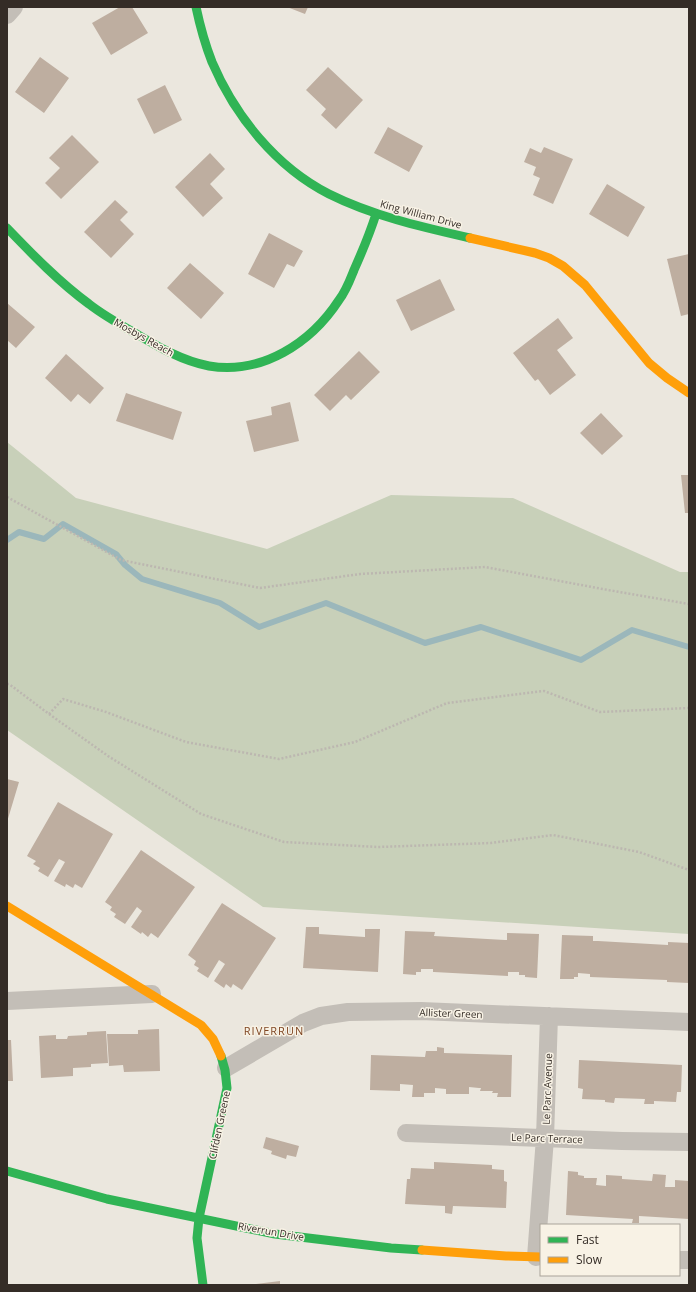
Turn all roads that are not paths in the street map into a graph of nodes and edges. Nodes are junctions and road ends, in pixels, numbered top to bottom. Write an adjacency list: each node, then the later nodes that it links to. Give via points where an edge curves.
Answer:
1 (14, 7): 3 (street)
2 (196, 7): 4 (street, King William Drive, via 214,66 230,99 272,152 296,174 323,191)
3 (7, 15)
4 (376, 214): 5 (street, Mosbys Reach, via 369,237 345,290 337,305 319,327 280,355 257,364 238,367 218,367 189,360 166,351 105,316 46,269); 6 (street, King William Drive, via 534,252 556,261 585,285 649,363)
5 (7, 228)
6 (689, 393)
7 (7, 906): 8 (street, Clifden Greene)
8 (152, 994): 9 (street); 12 (street, Clifden Greene, via 202,1025 223,1055)
9 (7, 1001)
10 (549, 1016): 11 (street, Allister Green); 12 (street, Allister Green, via 421,1011 348,1012 321,1016 303,1023); 14 (street, Le Parc Avenue)
11 (689, 1022)
12 (226, 1068): 17 (street, Clifden Greene, via 227,1088)
13 (406, 1133): 14 (street, Le Parc Terrace)
14 (545, 1138): 15 (street, Le Parc Terrace); 18 (street, Le Parc Avenue)
15 (689, 1142)
16 (7, 1171): 17 (street, Riverrun Drive, via 107,1199)
17 (199, 1218): 18 (street, Riverrun Drive, via 275,1234 392,1248); 19 (street, Clifden Greene, via 197,1238)
18 (538, 1257)
19 (203, 1285)

